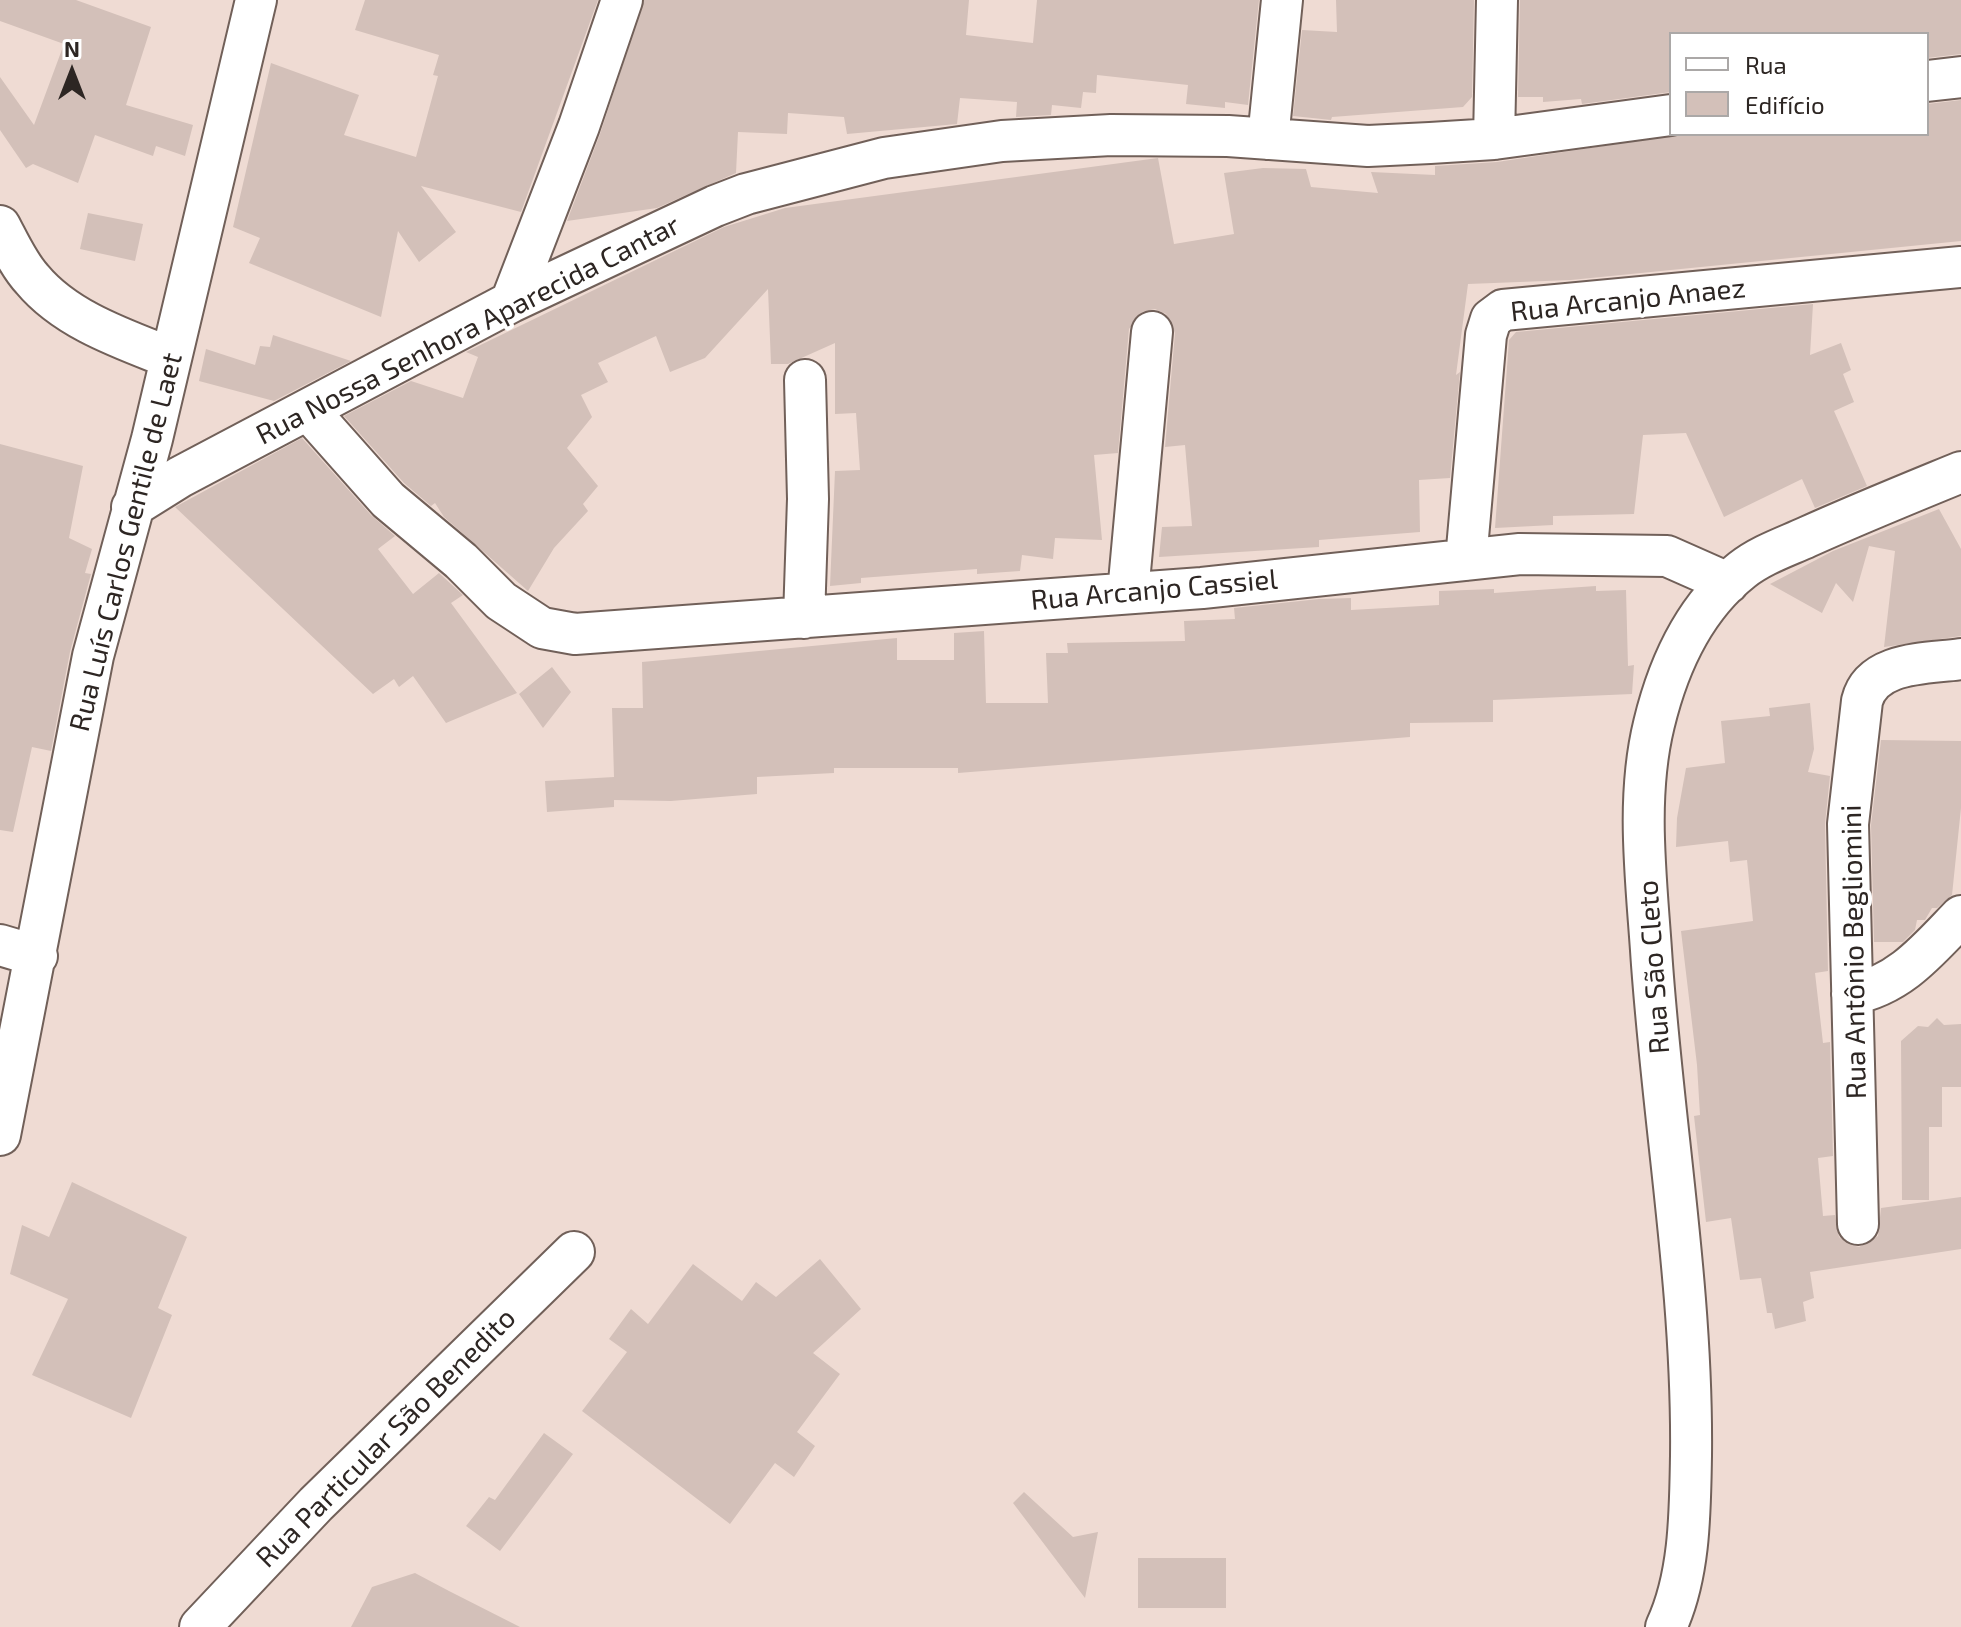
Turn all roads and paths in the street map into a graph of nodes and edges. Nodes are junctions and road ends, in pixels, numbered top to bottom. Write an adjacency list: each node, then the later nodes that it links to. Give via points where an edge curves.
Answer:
1 (256, 0): 14 (street, Rua Luís Carlos Gentile de Laet)
2 (622, 0): 12 (street)
3 (1282, 0): 8 (street)
4 (1497, 0): 9 (street)
5 (1961, 77): 6 (street)
6 (1929, 81)
7 (1669, 115): 9 (street, Rua Nossa Senhora Aparecida Cantar)
8 (1268, 139): 9 (street, Rua Nossa Senhora Aparecida Cantar, via 1368,146); 12 (street, Rua Nossa Senhora Aparecida Cantar, via 1165,134 1058,137 884,158 746,194)
9 (1494, 139)
10 (0, 226): 14 (street, via 32,280 66,308)
11 (1961, 267): 19 (street, Rua Arcanjo Anaez, via 1503,310 1491,319 1486,335)
12 (511, 302): 16 (street, Rua Nossa Senhora Aparecida Cantar)
13 (1152, 332): 21 (street)
14 (171, 358): 18 (street, Rua Luís Carlos Gentile de Laet)
15 (805, 380): 22 (street)
16 (309, 411): 18 (street, Rua Nossa Senhora Aparecida Cantar); 22 (street, Rua Arcanjo Cassiel, via 388,500 501,601 542,628 575,634)
17 (1961, 472): 20 (street, Rua São Cleto, via 1758,559)
18 (132, 507): 26 (street, Rua Luís Carlos Gentile de Laet, via 93,656)
19 (1466, 560): 20 (street, Rua Arcanjo Cassiel, via 1520,554 1667,556); 21 (street, Rua Arcanjo Cassiel)
20 (1728, 583): 32 (street, Rua São Cleto, via 1694,623 1671,667 1653,727 1644,810 1653,987 1691,1395 1688,1533 1680,1585)
21 (1128, 593): 22 (street, Rua Arcanjo Cassiel)
22 (804, 618)
23 (1961, 659): 27 (street, Rua Antônio Begliomini, via 1887,671 1864,692 1848,824)
24 (1961, 916): 27 (street, via 1902,975)
25 (0, 945): 26 (street)
26 (37, 956): 28 (street, Rua Luís Carlos Gentile de Laet)
27 (1852, 994): 29 (street, Rua Antônio Begliomini)
28 (0, 1135)
29 (1858, 1224)
30 (574, 1252): 31 (street, Rua Particular São Benedito, via 316,1504)
31 (200, 1627)
32 (1666, 1627)

